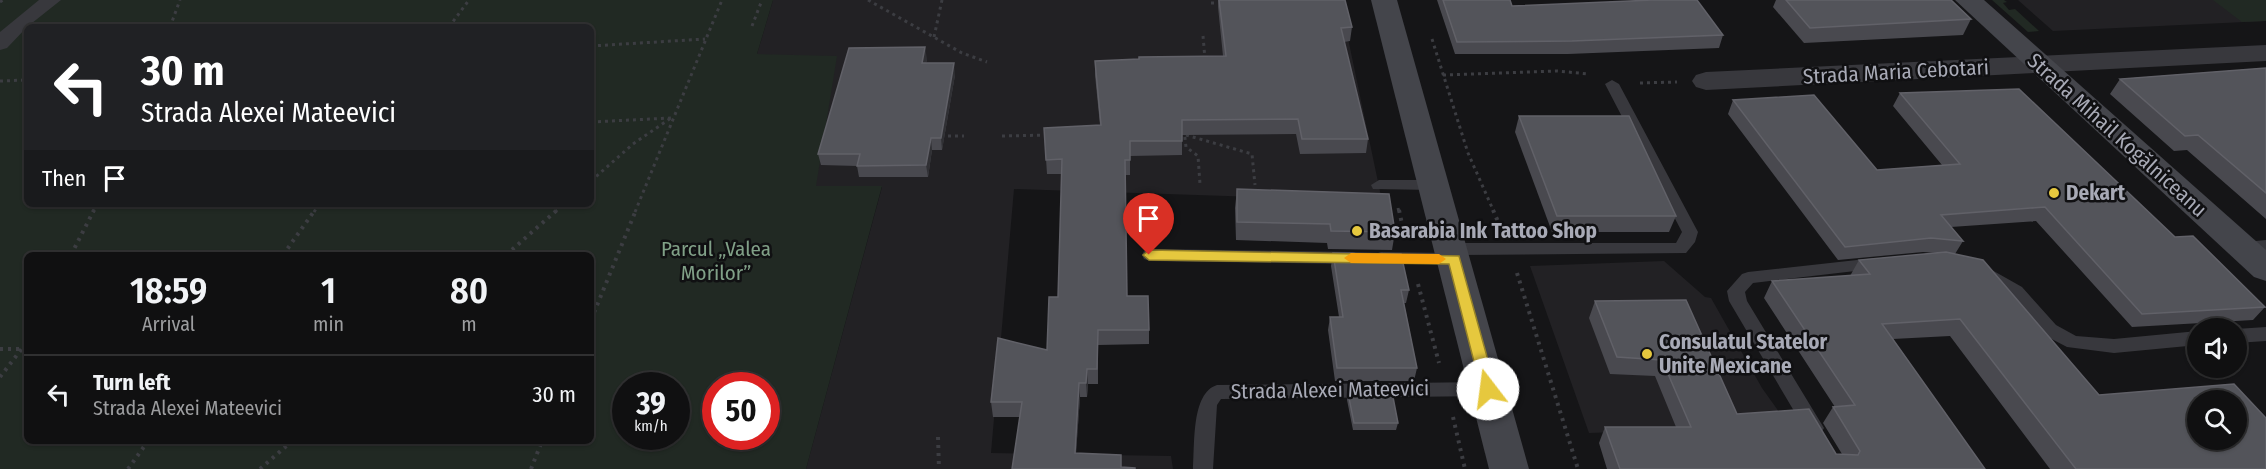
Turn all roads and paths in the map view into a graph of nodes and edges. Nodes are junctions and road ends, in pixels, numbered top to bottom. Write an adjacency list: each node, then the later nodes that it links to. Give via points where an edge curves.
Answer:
1 (51, 0): 19 (street)
2 (180, 0): 12 (path)
3 (469, 0): 13 (path)
4 (722, 0): 17 (path)
5 (762, 0): 14 (path)
6 (868, 0): 16 (path)
7 (942, 0): 16 (path)
8 (1384, 0): 42 (main road)
9 (1968, 0): 24 (main road, Strada Mihail Kogălniceanu)
10 (1234, 2): 11 (path)
11 (1211, 3)
12 (171, 24)
13 (451, 24)
14 (752, 26)
15 (1203, 36): 22 (path, via 1205,61)
16 (934, 37): 23 (path)
17 (705, 39): 20 (path); 30 (path)
18 (1432, 39): 25 (path)
19 (0, 44)
20 (594, 46)
21 (2266, 53): 24 (street, Strada Maria Cebotari)
22 (1215, 61)
23 (987, 62)
24 (2038, 65): 28 (street, Strada Maria Cebotari); 46 (main road, Strada Mihail Kogălniceanu)
25 (1443, 75): 29 (path, via 1574,71); 47 (path, via 1468,153)
26 (24, 80): 27 (path)
27 (0, 81)
28 (1706, 81): 29 (path)
29 (1612, 84): 47 (lane, via 1690,232 1687,242 1680,249)
30 (672, 118): 31 (path); 38 (path, via 633,144); 56 (path)
31 (594, 122)
32 (1181, 127): 34 (path)
33 (1054, 135): 37 (path)
34 (1186, 135): 39 (path, via 1186,147 1198,156); 40 (path, via 1252,154)
35 (937, 136): 36 (path)
36 (964, 136)
37 (1002, 136)
38 (594, 178)
39 (1200, 184)
40 (1255, 185)
41 (1379, 185): 42 (lane)
42 (1434, 185): 51 (main road)
43 (95, 207): 48 (path)
44 (318, 207): 49 (path)
45 (561, 207): 50 (path)
46 (2254, 247): 55 (main road, Strada Mihail Kogălniceanu)
47 (1509, 249): 51 (lane); 76 (path)
48 (73, 252)
49 (285, 252)
50 (509, 252)
51 (1453, 254): 52 (lane); 64 (main road)
52 (1149, 255)
53 (1889, 263): 66 (lane, via 1748,278 1736,291 1738,302)
54 (1971, 264): 59 (lane, via 2016,291 2050,330 2073,342 2114,346)
55 (2266, 269)
56 (594, 313)
57 (2266, 334): 58 (lane)
58 (2247, 335)
59 (2187, 339)
60 (0, 349): 61 (path)
61 (24, 349)
62 (24, 350): 63 (path)
63 (0, 377)
64 (1488, 389): 74 (lane, Strada Alexei Mateevici, via 1217,392 1208,405); 75 (main road)
65 (938, 437): 73 (path)
66 (1821, 440)
67 (146, 444): 70 (path)
68 (289, 444): 71 (path)
69 (541, 444): 72 (path)
70 (128, 469)
71 (260, 469)
72 (531, 469)
73 (939, 469)
74 (1203, 469)
75 (1509, 469)
76 (1578, 469)

